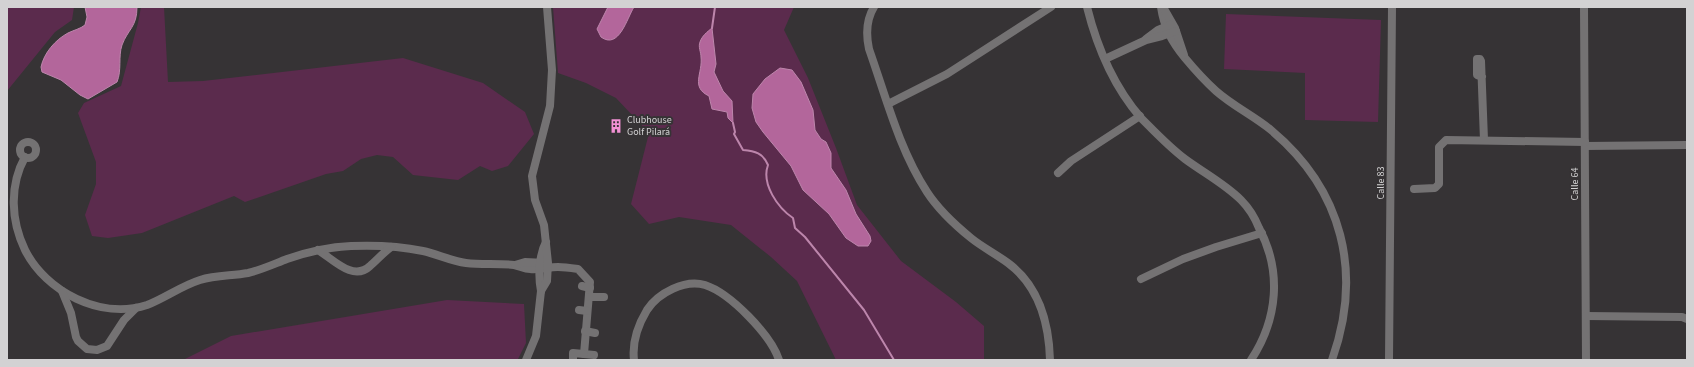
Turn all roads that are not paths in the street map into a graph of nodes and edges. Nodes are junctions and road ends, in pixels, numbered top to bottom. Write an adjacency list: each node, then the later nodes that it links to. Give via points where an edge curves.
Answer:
1 (548, 7): 22 (street, via 552,70 550,106 532,176 535,200 544,225)
2 (874, 7): 11 (street, via 867,23 866,37)
3 (1051, 7): 11 (street, via 947,74)
4 (1087, 7): 9 (street)
5 (1162, 7): 8 (street)
6 (1392, 7): 41 (street, Calle 83)
7 (1584, 7): 14 (street, Calle 64)
8 (1170, 29): 9 (street); 40 (street, via 1184,56 1202,78 1287,145 1305,163 1324,192 1335,216 1347,278 1345,312)
9 (1105, 59): 12 (street, via 1117,83)
10 (1482, 77): 13 (street)
11 (888, 104): 38 (street, via 905,149 928,194 948,218 971,238 1010,264 1035,295 1048,329)
12 (1140, 116): 17 (street, via 1071,161); 19 (street, via 1184,158 1226,186 1243,201)
13 (1484, 140): 14 (street); 18 (street, via 1443,141 1439,147 1437,187)
14 (1585, 144): 15 (street); 28 (street, Calle 64)
15 (1687, 145)
16 (25, 157): 24 (street, via 19,171 14,198 17,228 23,245 38,270)
17 (1058, 173)
18 (1414, 189)
19 (1262, 233): 23 (street, via 1183,259); 39 (street, via 1271,254 1275,288 1269,322 1263,340)
20 (390, 247): 21 (street, via 349,246); 21 (street, via 364,271 358,272 348,270); 22 (street, via 423,251 465,263 515,265 525,262)
21 (318, 250): 27 (street, via 248,273 200,280)
22 (546, 266): 25 (street, via 578,269 590,282 586,287); 34 (street, via 547,281 541,291 536,336)
23 (1141, 279)
24 (62, 291): 27 (street, via 95,305 124,310); 27 (street, via 71,313 76,337 87,349 103,349 107,346 124,320)
25 (589, 297): 26 (street); 30 (street, via 583,310)
26 (604, 297)
27 (136, 308)
28 (1586, 316): 29 (street); 42 (street, Calle 64)
29 (1687, 319)
30 (585, 331): 31 (street); 32 (street, via 581,341)
31 (595, 333)
32 (584, 354): 33 (street); 35 (street, via 573,353)
33 (594, 355)
34 (526, 360)
35 (573, 360)
36 (634, 360): 37 (street, via 636,337 648,309 670,290 689,283 717,290 735,302 768,340)
37 (779, 360)
38 (1050, 360)
39 (1251, 360)
40 (1332, 360)
41 (1389, 360)
42 (1586, 360)

